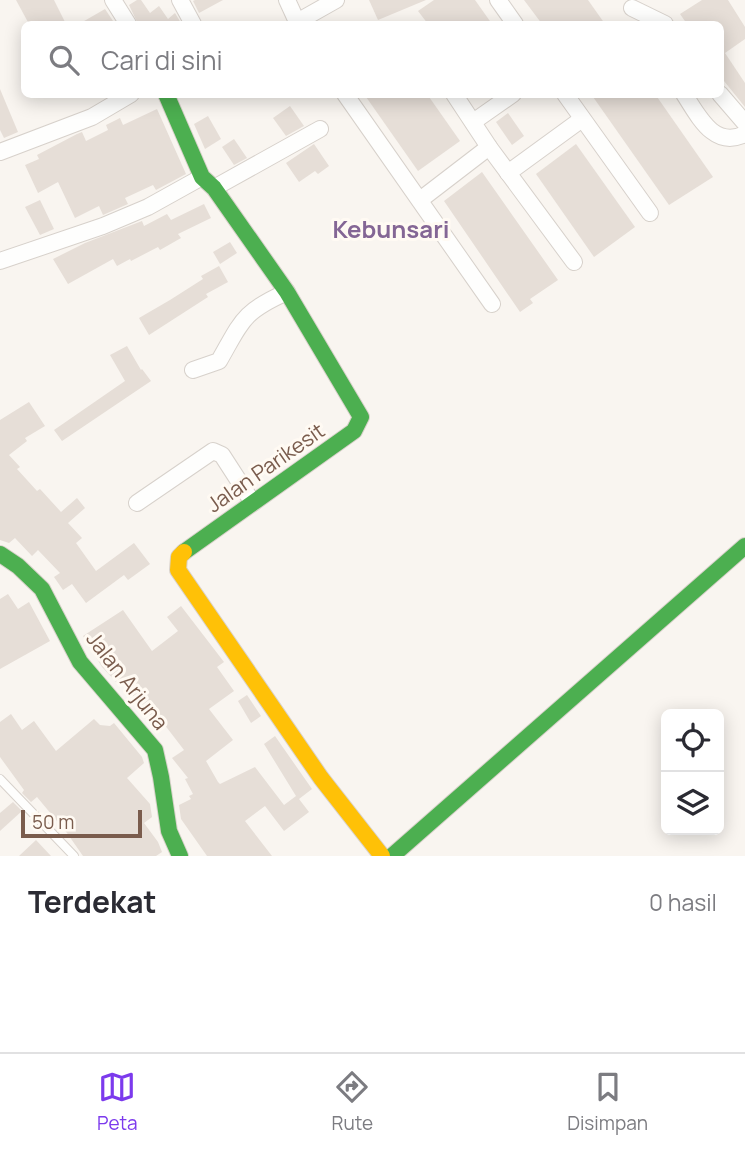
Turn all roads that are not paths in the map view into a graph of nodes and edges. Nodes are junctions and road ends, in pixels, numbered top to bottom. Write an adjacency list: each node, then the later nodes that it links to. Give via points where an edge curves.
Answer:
1 (113, 0): 7 (street)
2 (180, 0): 8 (street)
3 (287, 0): 9 (street)
4 (335, 0): 10 (street)
5 (498, 0): 11 (street)
6 (629, 4): 12 (street); 13 (street)
7 (126, 21)
8 (191, 21)
9 (296, 21)
10 (300, 21)
11 (513, 21)
12 (636, 21)
13 (653, 21)
14 (124, 98): 28 (street, via 92,117)
15 (168, 98): 30 (street, Jalan Parikesit)
16 (348, 98): 31 (street)
17 (457, 98): 23 (street)
18 (507, 98): 23 (street)
19 (572, 98): 22 (street)
20 (687, 98): 26 (street, via 718,136 734,139)
21 (723, 98): 24 (street)
22 (582, 119): 29 (street); 32 (street)
23 (473, 122): 27 (street)
24 (745, 123)
25 (320, 129): 30 (street)
26 (745, 134)
27 (489, 147): 29 (street); 31 (street)
28 (0, 152)
29 (508, 173): 34 (street)
30 (208, 182): 33 (street); 35 (street, Jalan Parikesit)
31 (420, 200): 36 (street)
32 (650, 212)
33 (0, 261)
34 (573, 262)
35 (287, 292): 37 (street, via 242,319 219,362); 39 (street, Jalan Parikesit, via 360,417 354,431)
36 (492, 304)
37 (193, 370)
38 (136, 503): 39 (street, via 217,452)
39 (253, 503): 45 (street, Jalan Parikesit, via 184,552 178,570 321,778)
40 (745, 546): 46 (street)
41 (0, 554): 43 (street, Jalan Arjuna, via 44,590 80,662 155,750)
42 (0, 779): 44 (lane)
43 (176, 855)
44 (74, 856)
45 (382, 856)
46 (392, 856)

